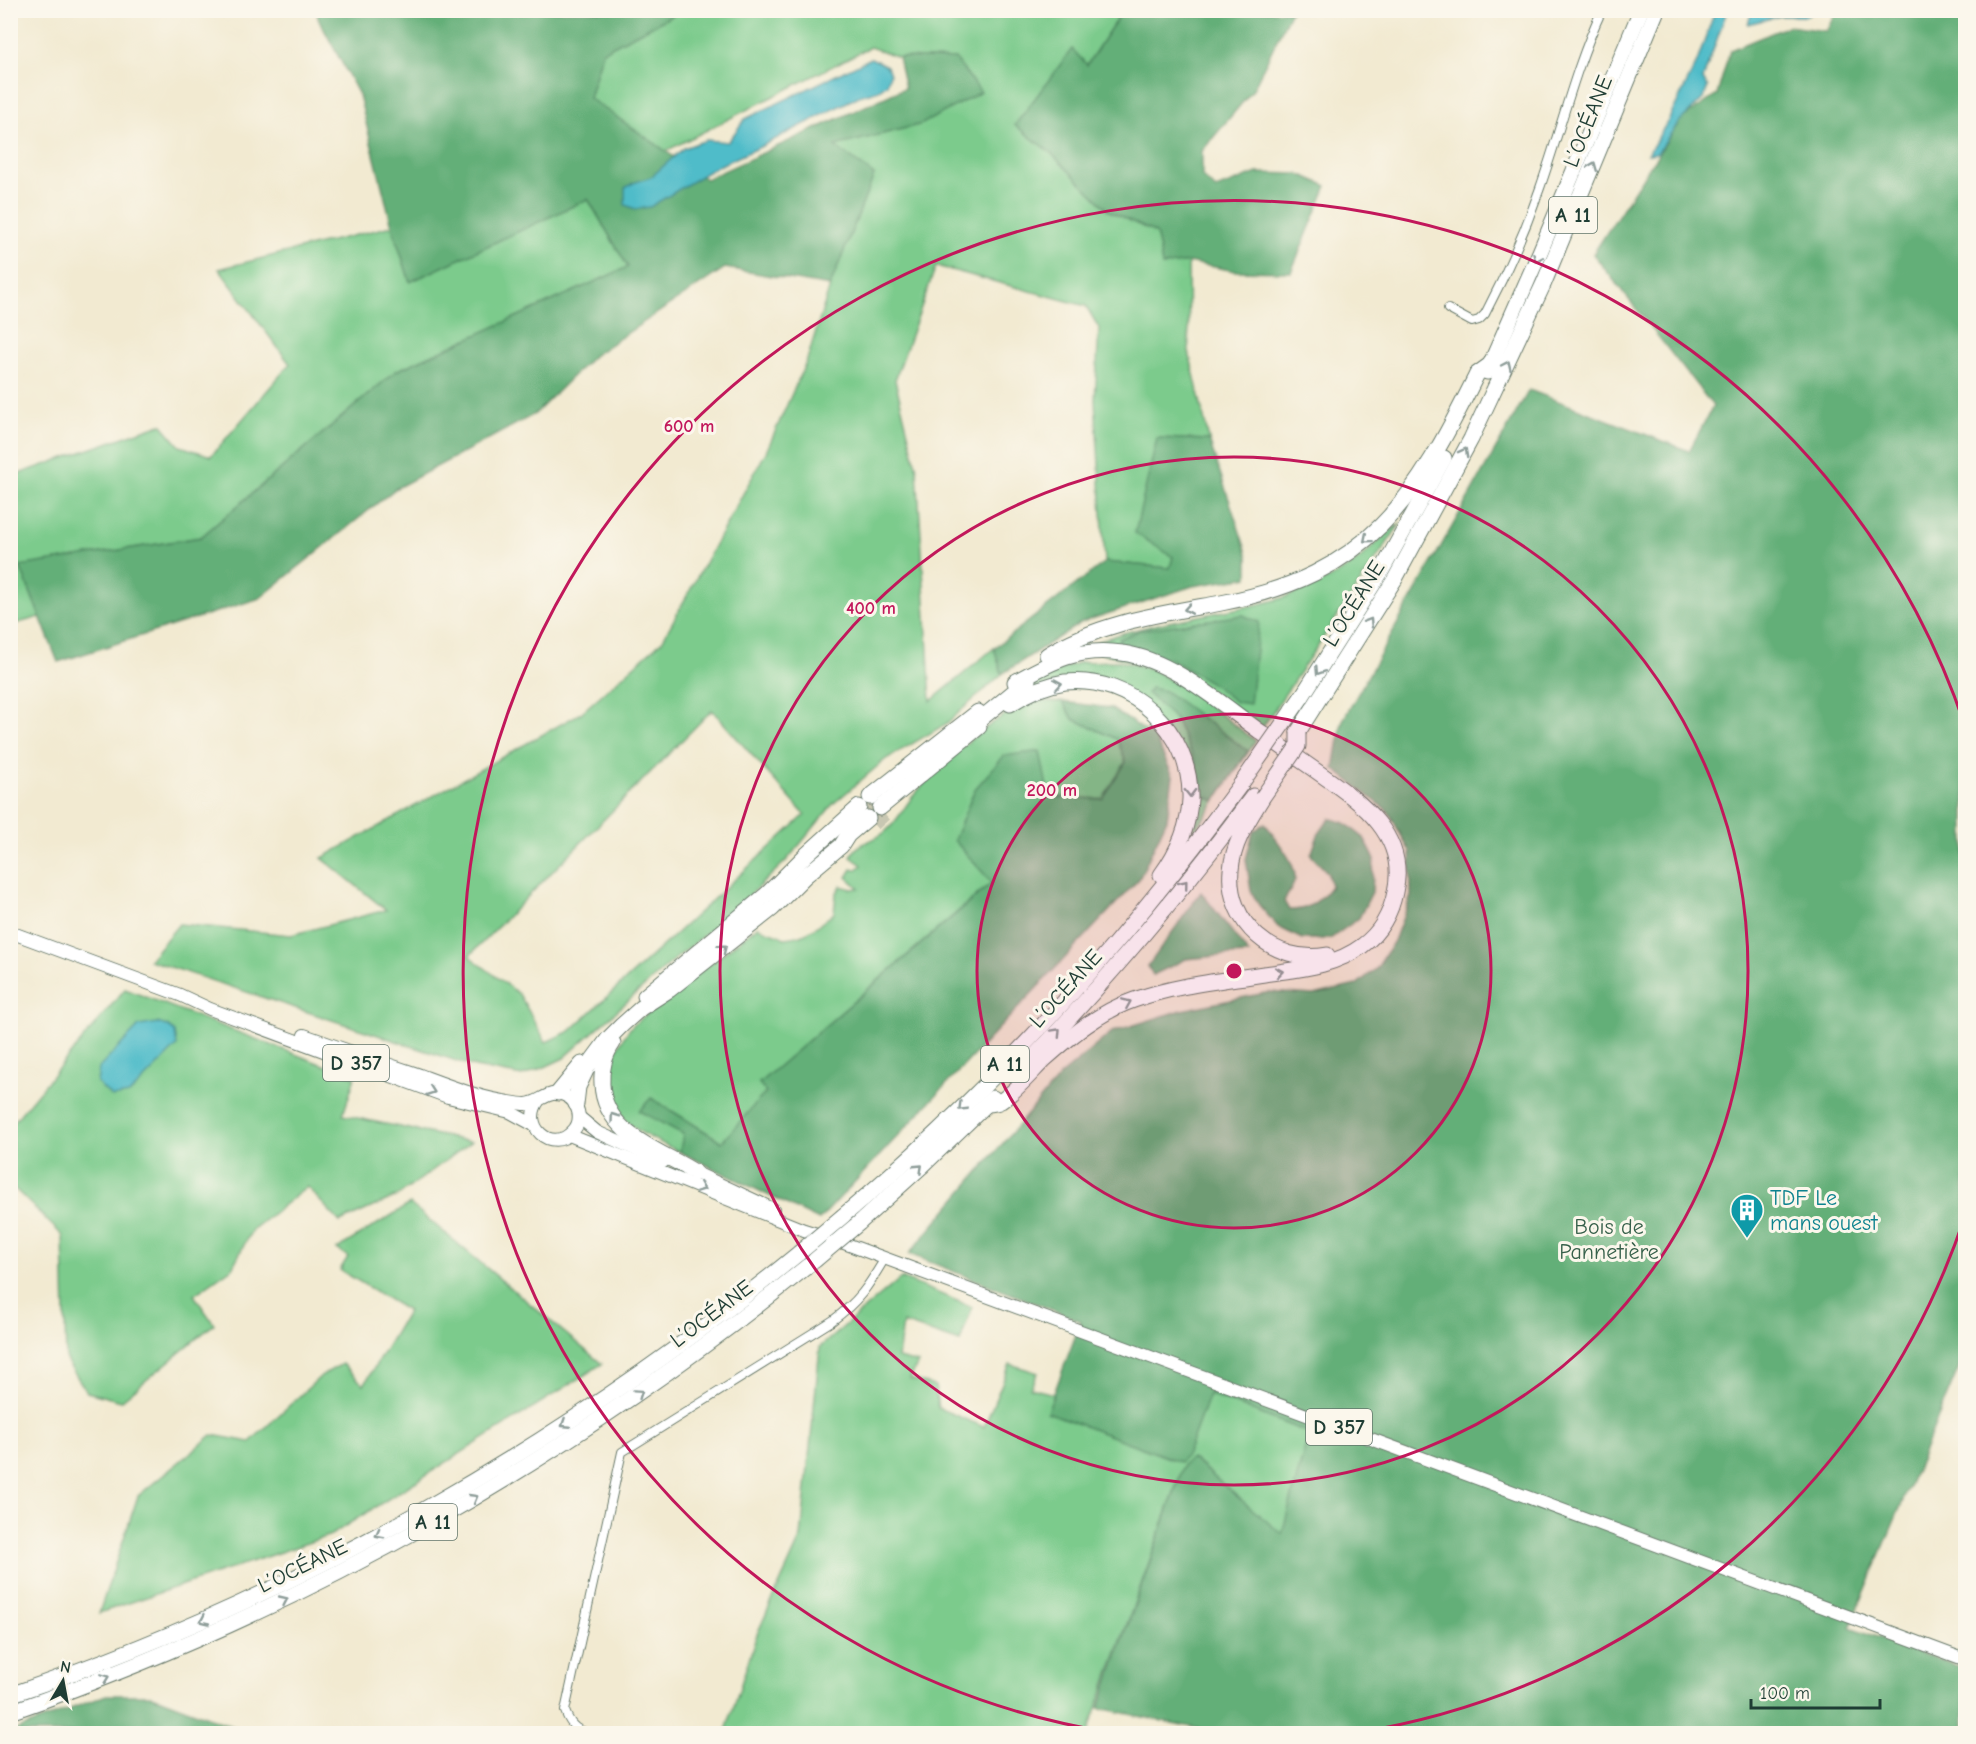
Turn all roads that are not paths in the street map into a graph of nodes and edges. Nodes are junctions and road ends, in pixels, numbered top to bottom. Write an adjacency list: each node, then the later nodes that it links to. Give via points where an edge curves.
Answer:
1 (1602, 10): 4 (street, via 1540,189 1485,314 1472,322)
2 (1641, 10): 5 (highway, L’OCÉANE / A 11, one-way to 5)
3 (1658, 10): 9 (highway, L’OCÉANE / A 11, one-way to 3, via 1298,732 1356,642 1409,555 1477,428 1556,255)
4 (1448, 309)
5 (1491, 364): 6 (highway, one-way to 6, via 1477,374 1407,497 1377,531 1351,552 1278,588 1127,621 1092,633 1036,662); 9 (highway, L’OCÉANE / A 11, one-way to 9, bridge, via 1404,531 1301,698)
6 (1015, 682): 8 (highway); 19 (highway, one-way to 6, via 1000,1102 1087,1024 1130,1001 1180,987 1309,967 1349,955 1375,934 1384,921 1394,897 1397,875 1385,831 1360,803 1164,667 1136,656 1094,651 1054,661)
7 (971, 732): 8 (highway); 9 (highway, via 977,722 1030,679 1065,662 1113,657 1140,662 1168,675 1346,798 1383,838 1390,859 1391,890 1374,927 1349,948 1330,955 1293,955 1266,943 1242,919 1232,888 1232,862); 13 (highway, one-way to 13, via 1019,698 1045,686 1068,682 1112,687 1160,718 1178,743 1190,800 1179,843 1149,893)
8 (935, 754): 10 (highway)
9 (1252, 792): 13 (highway, L’OCÉANE / A 11); 19 (highway, L’OCÉANE / A 11, one-way to 9, via 1117,965 1190,877)
10 (869, 808): 11 (highway); 12 (highway, via 841,846)
11 (820, 842): 12 (highway); 17 (highway, via 767,894 607,1030)
12 (826, 858): 16 (highway, one-way to 12, via 773,908)
13 (1145, 910): 27 (highway, L’OCÉANE / A 11, one-way to 27, bridge, via 1046,1021 917,1150 798,1254 700,1331 605,1398 435,1504 313,1569 194,1625 100,1664)
14 (10, 932): 15 (main road, D 357)
15 (180, 995): 18 (main road, D 357, via 488,1098 526,1104); 21 (main road, D 357, one-way to 21, via 448,1097 510,1112)
16 (622, 1025): 20 (highway, via 588,1066 578,1087); 23 (highway, one-way to 16, via 635,1139 606,1105 602,1092 604,1064)
17 (558, 1093): 18 (main road); 20 (main road, via 566,1096)
18 (539, 1100): 21 (main road, via 533,1113)
19 (987, 1104): 28 (highway, L’OCÉANE / A 11, one-way to 19, bridge, via 176,1649 293,1595 412,1534 523,1470 731,1327 859,1222)
20 (577, 1111): 22 (main road, via 575,1129); 23 (main road, D 357, via 590,1127 606,1137)
21 (534, 1125): 22 (main road, via 548,1138)
22 (569, 1135): 24 (main road, D 357, one-way to 24)
23 (696, 1173): 24 (main road, D 357)
24 (833, 1239): 25 (main road, D 357)
25 (885, 1258): 26 (main road, D 357); 29 (street, via 868,1288 851,1307 622,1452 565,1711)
26 (1965, 1660)
27 (10, 1695)
28 (10, 1712)
29 (573, 1731): 30 (street)
30 (595, 1734)

